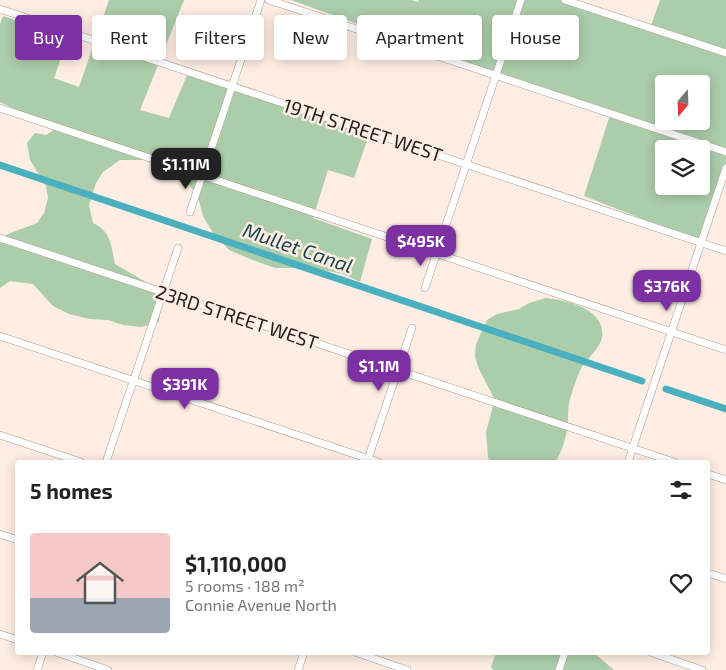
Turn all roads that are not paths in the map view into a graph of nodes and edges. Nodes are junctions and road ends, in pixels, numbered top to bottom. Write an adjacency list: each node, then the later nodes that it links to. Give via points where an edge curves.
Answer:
1 (261, 0): 8 (street)
2 (269, 0): 7 (street)
3 (521, 0): 7 (street)
4 (566, 0): 6 (street)
5 (0, 9): 8 (street, 19TH STREET WEST)
6 (726, 53)
7 (496, 76): 10 (street); 11 (street)
8 (232, 86): 11 (street, 19TH STREET WEST); 13 (street)
9 (0, 108): 13 (street)
10 (726, 152)
11 (466, 165): 16 (street, 19TH STREET WEST); 19 (street)
12 (726, 168): 16 (street)
13 (202, 176): 14 (street); 19 (street)
14 (190, 212)
15 (0, 238): 21 (street, 23RD STREET WEST)
16 (701, 243): 18 (street, 19TH STREET WEST); 23 (street)
17 (178, 248): 21 (street)
18 (726, 251)
19 (437, 254): 20 (street); 23 (street)
20 (426, 288)
21 (163, 292): 26 (street, 23RD STREET WEST); 27 (street)
22 (412, 328): 26 (street)
23 (672, 332): 25 (street); 29 (street)
24 (0, 336): 27 (street)
25 (726, 350)
26 (398, 370): 29 (street, 23RD STREET WEST); 33 (street)
27 (134, 381): 31 (street); 32 (street)
28 (0, 436): 30 (street)
29 (632, 449): 34 (street); 35 (street, 23RD STREET WEST)
30 (75, 460)
31 (107, 460)
32 (364, 460)
33 (367, 460)
34 (629, 460)
35 (668, 460)
36 (710, 475): 37 (street)
37 (726, 480)
38 (0, 534): 39 (street)
39 (15, 539)
40 (710, 574): 41 (street)
41 (726, 579)
42 (0, 634): 43 (street)
43 (15, 639)
44 (42, 655): 50 (street)
45 (65, 655): 51 (street)
46 (303, 655): 52 (street)
47 (364, 655): 53 (street)
48 (564, 655): 54 (street)
49 (659, 655): 55 (street)
50 (37, 670)
51 (108, 670)
52 (298, 670)
53 (407, 670)
54 (559, 670)
55 (702, 670)

